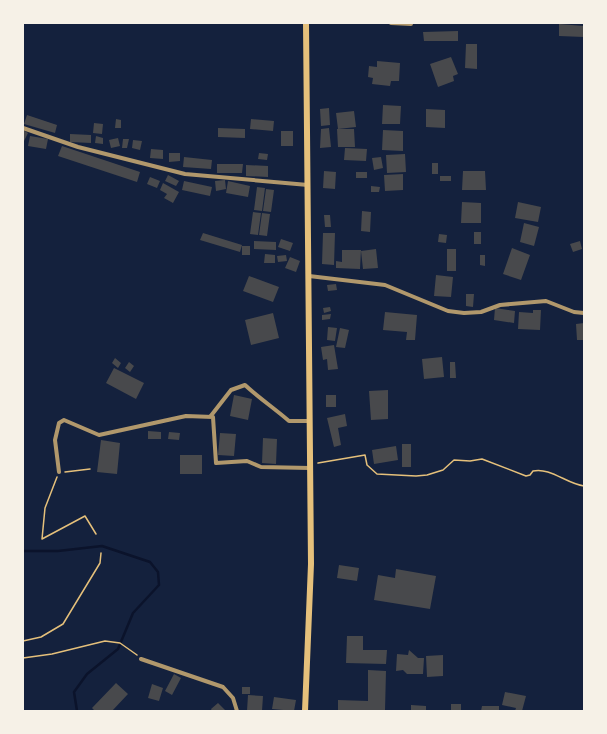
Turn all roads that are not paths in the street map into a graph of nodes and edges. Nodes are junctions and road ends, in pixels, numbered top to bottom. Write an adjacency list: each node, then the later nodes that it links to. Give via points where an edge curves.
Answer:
1 (306, 23): 5 (main road)
2 (391, 23): 3 (street)
3 (411, 24)
4 (23, 128): 5 (street, via 78,147 185,174)
5 (308, 185): 6 (main road)
6 (309, 276): 7 (street, via 385,285 448,311 481,312 500,305 546,301 574,312); 9 (main road)
7 (584, 313)
8 (210, 417): 9 (street, via 231,390 245,385 289,421); 10 (street, via 213,417 216,463 247,461 261,467); 11 (street, via 186,416 99,435 64,420 58,423 55,440)
9 (310, 421): 10 (main road)
10 (310, 466): 14 (main road, via 311,564)
11 (59, 472)
12 (142, 659): 13 (street, via 223,687 233,698)
13 (237, 711)
14 (305, 711)

